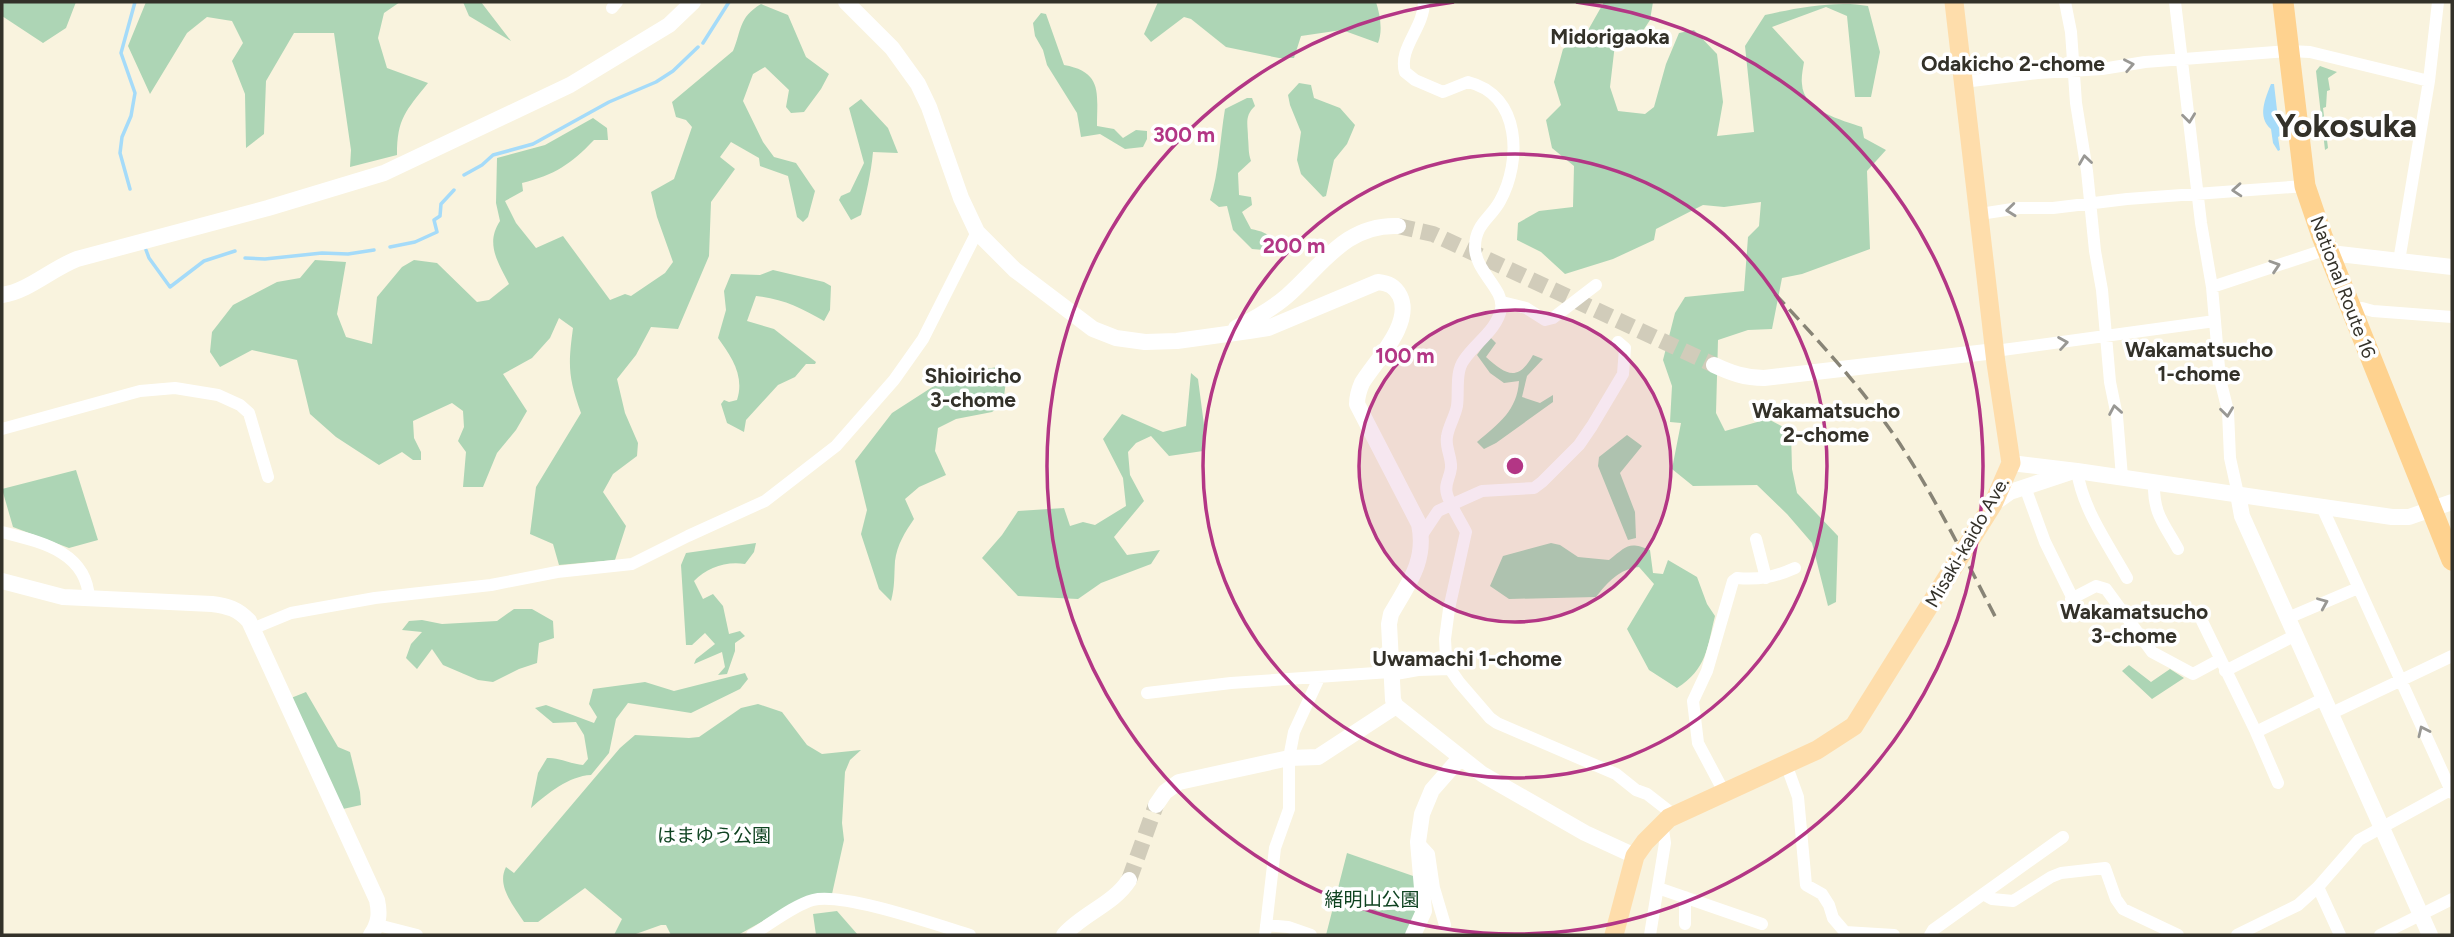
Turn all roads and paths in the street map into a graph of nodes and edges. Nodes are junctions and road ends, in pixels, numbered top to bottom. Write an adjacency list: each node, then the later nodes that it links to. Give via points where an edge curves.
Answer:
1 (693, 2): 26 (street, via 669,25 570,85 384,173 77,259 17,292)
2 (846, 2): 20 (street, via 892,48 918,84)
3 (1424, 2): 27 (street, via 1420,24 1404,55 1405,72 1443,92 1460,83 1475,83 1494,95 1511,124 1513,156 1505,191 1483,223 1475,248 1478,264)
4 (1954, 2): 14 (main road, Misaki-kaido Ave.)
5 (2065, 2): 12 (street)
6 (2175, 2): 11 (street)
7 (2283, 2): 10 (highway, National Route 16)
8 (2295, 2): 10 (highway, National Route 16)
9 (2438, 2): 13 (street)
10 (2295, 51): 11 (street); 13 (street); 15 (highway, National Route 16); 21 (highway, National Route 16)
11 (2181, 60): 12 (street, one-way to 11); 16 (street, one-way to 16)
12 (2074, 71): 14 (street); 17 (street, one-way to 12)
13 (2429, 81): 22 (street)
14 (1964, 82): 18 (main road, Misaki-kaido Ave.)
15 (2305, 186): 16 (street, one-way to 16); 21 (highway, National Route 16)
16 (2199, 194): 17 (street); 25 (street)
17 (2090, 203): 18 (street, one-way to 18); 32 (street)
18 (1980, 214): 34 (main road, Misaki-kaido Ave.)
19 (1398, 226): 31 (street, via 1382,225 1345,241 1285,298)
20 (977, 232): 31 (street, via 1015,270 1093,329 1145,342); 62 (street, via 923,339 894,380 836,446 765,501 632,564 375,598 291,613)
21 (2334, 254): 22 (street); 25 (street, one-way to 21, via 2318,252); 28 (highway, National Route 16); 46 (highway, National Route 16)
22 (2399, 261): 23 (street)
23 (2452, 267)
24 (1596, 285): 27 (street, via 1545,320 1526,307)
25 (2212, 287): 30 (street)
26 (2, 295)
27 (1502, 302): 44 (street, via 1501,313 1462,361 1457,405 1447,435 1451,468 1447,496)
28 (2362, 308): 29 (street); 46 (highway, National Route 16)
29 (2452, 315)
30 (2215, 321): 32 (street); 43 (street, one-way to 43)
31 (1224, 334): 50 (street, via 1268,328 1378,282 1394,287 1402,301 1402,319 1361,386 1357,404)
32 (2106, 336): 34 (street, one-way to 32); 40 (street, one-way to 32)
33 (1618, 342): 44 (street, via 1625,348 1623,374 1579,445 1551,474 1534,488 1482,491)
34 (1996, 351): 35 (street, via 1764,378 1748,378); 37 (main road, Misaki-kaido Ave.)
35 (1714, 365)
36 (2, 429): 39 (street, via 140,391 175,388 218,395 249,413)
37 (2011, 463): 38 (street); 45 (main road, Misaki-kaido Ave.)
38 (2077, 471): 40 (street); 42 (street); 56 (street, via 2090,513)
39 (268, 477)
40 (2122, 477): 41 (street)
41 (2154, 482): 43 (street); 52 (street, via 2156,511)
42 (2025, 487): 45 (street); 65 (street, via 2075,604 2096,586 2106,589 2152,652 2193,674)
43 (2238, 494): 47 (street); 60 (street, via 2242,516)
44 (1453, 504): 50 (street, via 1438,511); 66 (street, via 1466,532 1449,609 1446,648)
45 (1993, 504): 77 (main road, Misaki-kaido Ave., via 1854,726)
46 (2442, 506): 47 (street, via 2399,517); 48 (highway, National Route 16); 53 (highway, National Route 16)
47 (2322, 507): 58 (street)
48 (2452, 529)
49 (2, 532): 59 (street, via 67,554 87,581)
50 (1422, 535): 67 (street, via 1420,560 1391,614)
51 (1756, 539): 55 (street)
52 (2178, 548)
53 (2452, 560)
54 (1795, 568): 55 (street)
55 (1766, 578): 80 (street, via 1733,581 1707,671 1693,701 1698,743)
56 (2127, 578)
57 (2, 581): 59 (street)
58 (2358, 588): 60 (street, one-way to 58); 69 (street)
59 (89, 599): 62 (street, via 230,606 241,612)
60 (2288, 618): 63 (street)
61 (2202, 621): 65 (street)
62 (252, 629): 97 (street, via 377,900)
63 (2296, 635): 65 (street); 71 (street)
64 (2452, 656): 69 (street)
65 (2222, 665): 74 (street)
66 (1450, 669): 67 (street); 82 (street, via 1490,719 1616,774)
67 (1390, 674): 68 (street); 72 (street)
68 (1319, 678): 70 (street); 75 (street, via 1294,732)
69 (2400, 681): 73 (street); 79 (street, one-way to 69)
70 (1147, 693)
71 (2325, 698): 73 (street); 74 (street)
72 (1396, 706): 75 (street, via 1318,757); 76 (street)
73 (2332, 713): 83 (street)
74 (2256, 732): 78 (street)
75 (1289, 758): 81 (street, via 1179,782); 98 (street, via 1289,809 1275,848)
76 (1460, 758): 85 (street, via 1426,802); 86 (street, via 1588,835)
77 (1786, 764): 80 (main road, Misaki-kaido Ave.); 107 (street, via 1798,797 1807,885 1822,894 1833,918 1846,932)
78 (2278, 783)
79 (2452, 791): 83 (street)
80 (1724, 792): 82 (main road, Misaki-kaido Ave.)
81 (1156, 804)
82 (1668, 819): 86 (main road, Misaki-kaido Ave.); 89 (street)
83 (2382, 826): 88 (street, via 2359,839); 93 (street)
84 (2063, 837): 90 (street)
85 (1418, 842): 96 (street, via 1429,853); 104 (street, via 1424,911)
86 (1636, 856): 105 (main road, Misaki-kaido Ave.)
87 (1129, 880): 102 (street, via 1122,891)
88 (2318, 887): 110 (street, via 2298,905); 111 (street)
89 (1658, 888): 91 (street); 106 (street)
90 (1983, 894): 108 (street); 109 (street, via 2013,901 2061,873 2105,868 2123,909)
91 (1685, 897): 94 (street); 95 (street)
92 (2452, 899): 93 (street)
93 (2421, 915): 112 (street); 113 (street)
94 (1685, 924)
95 (1762, 924)
96 (1446, 925)
97 (374, 930): 99 (street)
98 (1266, 930): 103 (street, via 1288,927)
99 (417, 935)
100 (752, 935): 101 (street, via 812,900 831,899)
101 (970, 935)
102 (1064, 935)
103 (1311, 935)
104 (1413, 935)
105 (1614, 935)
106 (1650, 935)
107 (1894, 935)
108 (1930, 935)
109 (2178, 935)
110 (2237, 935)
111 (2340, 935)
112 (2380, 935)
113 (2430, 935)

